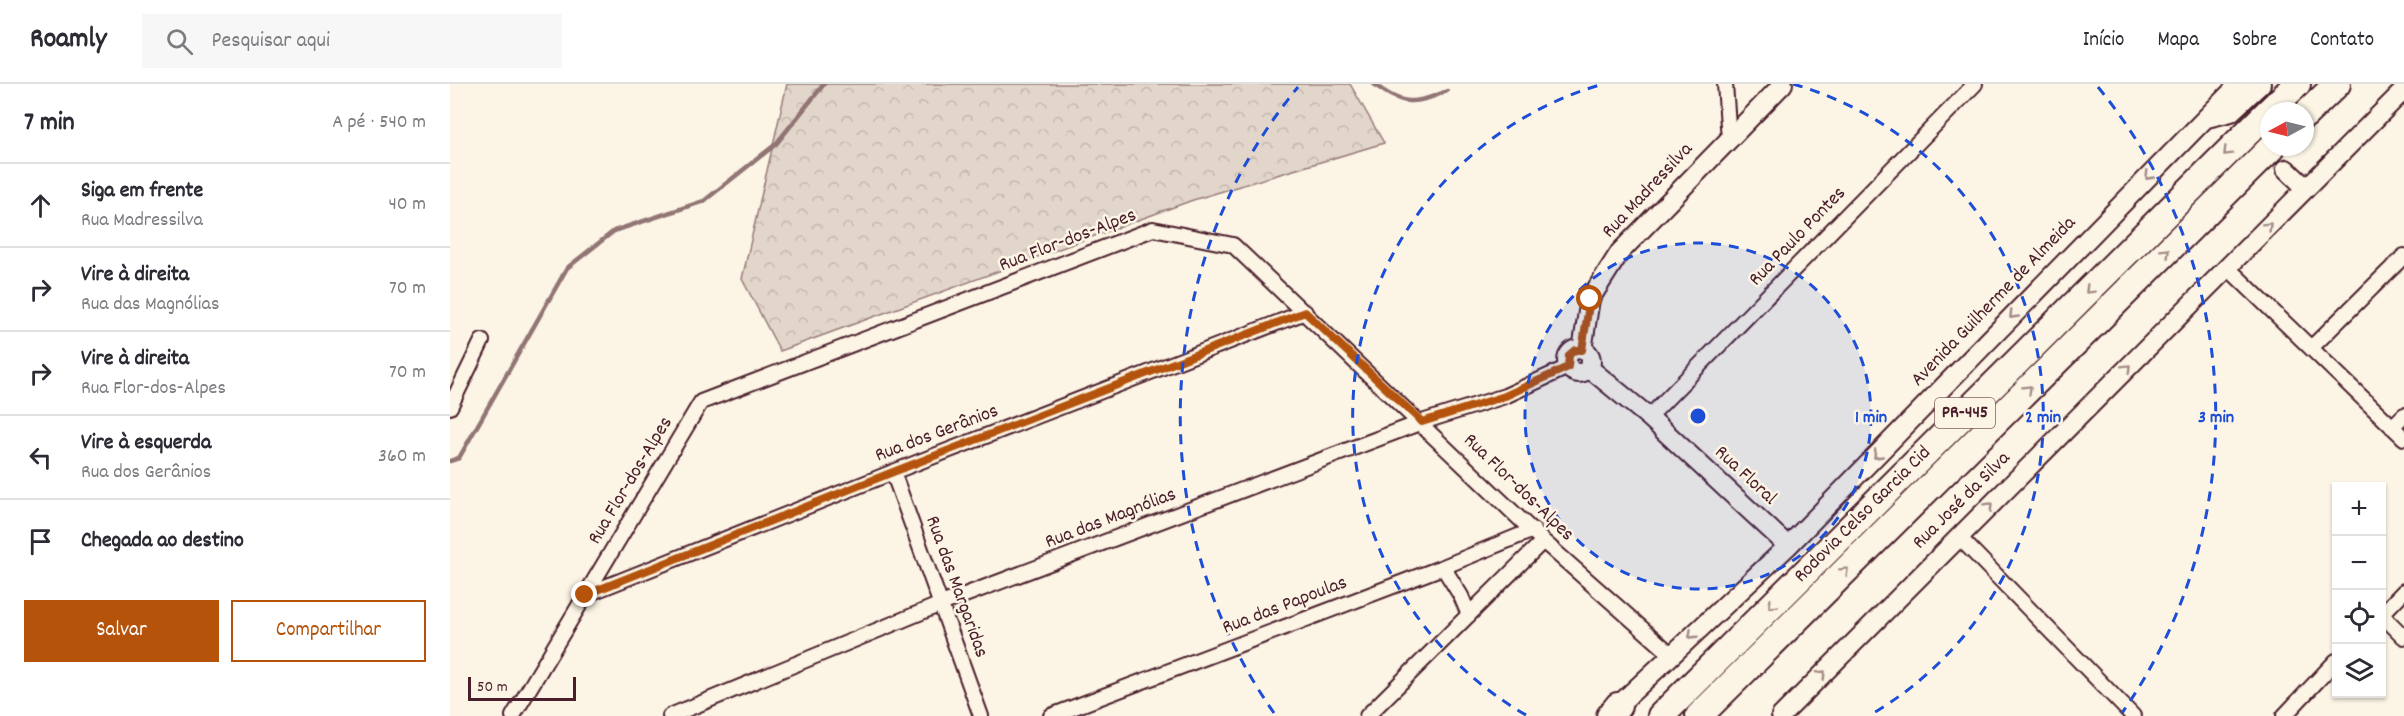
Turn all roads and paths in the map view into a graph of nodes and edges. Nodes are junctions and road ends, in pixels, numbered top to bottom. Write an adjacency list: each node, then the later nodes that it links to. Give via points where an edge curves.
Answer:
1 (1725, 84): 13 (street)
2 (1783, 84): 13 (street, Rua Madressilva)
3 (1975, 84): 27 (street, Rua Paulo Pontes)
4 (2239, 84): 11 (street)
5 (2261, 84): 11 (street)
6 (2297, 84): 9 (highway, Rodovia Celso Garcia Cid / PR-445)
7 (2337, 84): 10 (highway)
8 (2404, 90): 16 (street, Rua José da Silva)
9 (2278, 102)
10 (2314, 106)
11 (2230, 112): 35 (street, Avenida Guilherme de Almeida, one-way to 35, via 2205,119)
12 (2260, 120): 53 (highway, Rodovia Celso Garcia Cid / PR-445, one-way to 53)
13 (1729, 140): 22 (street, Rua Madressilva, via 1620,252 1590,299)
14 (2263, 156): 54 (highway, Rodovia Celso Garcia Cid / PR-445, one-way to 14)
15 (2286, 169): 16 (street)
16 (2306, 188): 18 (street, Rua José da Silva, one-way to 16)
17 (2404, 256): 21 (street)
18 (2227, 267): 21 (street); 33 (street, Rua José da Silva, one-way to 18)
19 (1305, 312): 28 (street, Rua Flor-dos-Alpes); 31 (street, Rua dos Gerânios); 38 (street, Rua Flor-dos-Alpes, via 1233,245 1153,229 701,402)
20 (482, 341): 25 (street)
21 (2311, 348): 29 (street)
22 (1582, 350): 23 (street, via 1569,355); 24 (street, via 1590,357)
23 (1568, 367): 24 (street, via 1578,373); 28 (street, Rua das Magnólias, via 1505,396)
24 (1589, 368): 27 (street, Rua Floral)
25 (450, 407)
26 (2404, 415): 29 (street)
27 (1649, 417): 35 (street, Rua Floral)
28 (1422, 422): 32 (street, Rua Flor-dos-Alpes); 39 (street, Rua das Magnólias)
29 (2392, 427): 30 (street)
30 (2404, 438)
31 (893, 472): 38 (street, Rua dos Gerânios); 39 (street, Rua das Margaridas)
32 (1533, 530): 34 (street, Rua Flor-dos-Alpes); 36 (street, Rua das Papoulas)
33 (1959, 537): 55 (street, Rua José da Silva, one-way to 33); 56 (street)
34 (1544, 541): 41 (street); 44 (street, Rua Flor-dos-Alpes)
35 (1788, 546): 44 (street, Avenida Guilherme de Almeida, one-way to 44)
36 (1443, 567): 41 (street); 51 (street, Rua das Papoulas)
37 (2404, 591): 40 (street)
38 (585, 595): 48 (street, Rua Flor-dos-Alpes)
39 (941, 604): 46 (street, Rua das Magnólias); 50 (street, Rua das Margaridas)
40 (2386, 611)
41 (1469, 615): 52 (street)
42 (2386, 619): 43 (street)
43 (2404, 637)
44 (1671, 655): 47 (street, Avenida Guilherme de Almeida)
45 (2332, 666): 57 (street)
46 (704, 710): 49 (street, Rua das Magnólias)
47 (1612, 712)
48 (513, 716)
49 (670, 716)
50 (981, 716)
51 (1051, 716)
52 (1367, 716)
53 (1661, 716)
54 (1699, 716)
55 (1781, 716)
56 (2133, 716)
57 (2284, 716)

